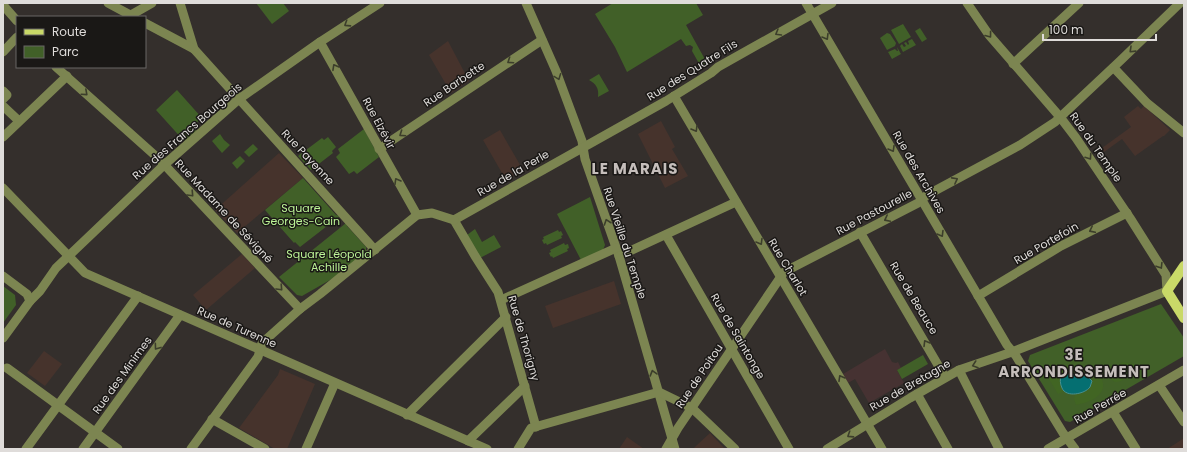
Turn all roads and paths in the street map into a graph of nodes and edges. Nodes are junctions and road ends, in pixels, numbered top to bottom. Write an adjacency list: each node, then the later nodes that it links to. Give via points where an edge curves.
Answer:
1 (108, 3): 13 (street)
2 (152, 3): 13 (street)
3 (180, 3): 16 (street)
4 (380, 3): 20 (street, Rue des Francs Bourgeois, one-way to 20)
5 (526, 3): 18 (street, Rue Vieille du Temple)
6 (806, 3): 12 (street, Rue des Archives)
7 (832, 3): 12 (street, Rue des Quatre Fils)
8 (1079, 3): 23 (street)
9 (1180, 3): 25 (street, Rue Pastourelle, one-way to 25)
10 (3, 5): 14 (street)
11 (971, 5): 23 (street, Rue du Temple, one-way to 23, via 989,35)
12 (812, 14): 28 (street, Rue des Quatre Fils, one-way to 28, via 718,67); 39 (street, Rue des Archives, one-way to 39)
13 (133, 16)
14 (16, 20)
15 (146, 24): 19 (street)
16 (189, 31): 19 (street); 21 (street)
17 (16, 38): 22 (street)
18 (542, 40): 35 (street, Rue Vieille du Temple, one-way to 35); 36 (street, Rue Barbette, one-way to 36)
19 (178, 41): 21 (street)
20 (320, 42): 29 (street, Rue des Francs Bourgeois); 36 (street, Rue Elzévir, one-way to 20)
21 (194, 49): 29 (street, Rue Payenne)
22 (3, 52)
23 (1013, 64): 31 (street, Rue du Temple)
24 (57, 68): 26 (street, Rue Madame de Sévigné)
25 (1114, 68): 31 (street, Rue Pastourelle); 33 (street, via 1147,103)
26 (67, 76): 32 (street); 37 (street, Rue Madame de Sévigné, one-way to 37)
27 (3, 91): 30 (street, via 7,95)
28 (674, 96): 35 (street, Rue des Quatre Fils); 40 (street, Rue Charlot, one-way to 40)
29 (239, 99): 37 (street, Rue des Francs Bourgeois); 46 (street, Rue Payenne)
30 (3, 104): 32 (street)
31 (1060, 117): 39 (street, Rue Pastourelle, one-way to 31, via 1020,145); 41 (street, Rue du Temple, one-way to 41)
32 (19, 121): 34 (street)
33 (1184, 133)
34 (3, 137)
35 (583, 147): 43 (street, Rue de la Perle); 47 (street, Rue Vieille du Temple, one-way to 35)
36 (379, 149): 42 (street, Rue Elzévir, one-way to 36)
37 (164, 165): 48 (street, Rue des Francs Bourgeois); 57 (street, Rue Madame de Sévigné, one-way to 57)
38 (3, 188): 48 (street, Rue de Turenne)
39 (921, 200): 44 (street, Rue Pastourelle, one-way to 44); 54 (street, Rue des Archives, one-way to 54)
40 (736, 202): 45 (street); 51 (street, Rue Charlot, one-way to 51)
41 (1127, 213): 52 (street, Rue du Temple, one-way to 52, via 1166,275); 54 (street, Rue Portefoin, one-way to 54, via 1074,239)
42 (417, 215): 43 (street, via 432,214); 46 (street)
43 (454, 220): 55 (street, Rue de Thorigny)
44 (860, 232): 51 (street, Rue Pastourelle); 68 (street, Rue de Beauce, one-way to 44)
45 (666, 235): 47 (street); 62 (street, Rue de Saintonge)
46 (375, 250): 57 (street)
47 (617, 252): 55 (street); 72 (street, Rue Vieille du Temple, one-way to 47)
48 (69, 256): 53 (street, Rue de Turenne, via 85,273); 56 (street, Rue des Francs Bourgeois)
49 (1184, 266): 52 (main road)
50 (3, 276): 56 (street, via 27,294)
51 (780, 276): 62 (street, Rue de Poitou); 80 (street, Rue Charlot, one-way to 51)
52 (1167, 290): 60 (main road, Rue du Temple); 64 (street, Rue de Bretagne)
53 (138, 296): 58 (street, Rue de Turenne); 74 (street)
54 (978, 296): 64 (street, Rue des Archives)
55 (501, 300): 59 (street, Rue de Thorigny)
56 (30, 301): 61 (street, Rue des Francs Bourgeois)
57 (300, 309): 63 (street, via 262,343)
58 (180, 315): 63 (street, Rue de Turenne); 82 (street, Rue des Minimes, one-way to 82)
59 (506, 317): 71 (street, Rue de Thorigny); 77 (street)
60 (1184, 318)
61 (3, 338)
62 (732, 349): 75 (street, Rue de Poitou); 97 (street, Rue de Saintonge)
63 (260, 350): 69 (street, Rue de Turenne); 78 (street, via 258,357)
64 (1012, 352): 66 (street, Rue de Bretagne, one-way to 66); 84 (street, Rue des Archives)
65 (7, 368): 74 (street)
66 (959, 370): 68 (street, Rue de Bretagne); 101 (street)
67 (1184, 370): 70 (street, Rue Perrée)
68 (945, 377): 73 (street, Rue de Bretagne)
69 (335, 383): 77 (street, Rue de Turenne); 91 (street)
70 (1159, 385): 76 (street, Rue Perrée); 79 (street)
71 (525, 386): 81 (street, Rue de Thorigny); 85 (street)
72 (659, 392): 75 (street); 81 (street); 83 (street, Rue Vieille du Temple)
73 (917, 394): 80 (street, Rue de Bretagne); 100 (street)
74 (58, 405): 82 (street); 86 (street)
75 (692, 408): 83 (street, Rue de Poitou); 96 (street)
76 (1113, 412): 84 (street, Rue Perrée); 104 (street)
77 (407, 415): 85 (street, Rue de Turenne)
78 (212, 419): 89 (street); 90 (street)
79 (1184, 422)
80 (868, 424): 98 (street, Rue de Bretagne, one-way to 98); 99 (street, Rue Charlot)
81 (536, 426): 93 (street, via 531,428)
82 (95, 432): 87 (street, Rue des Minimes); 88 (street)
83 (672, 438): 94 (street, Rue de Poitou); 95 (street, Rue Vieille du Temple)
84 (1067, 438): 102 (street, Rue Perrée); 103 (street, Rue des Archives)
85 (468, 441): 92 (street, Rue de Turenne)
86 (26, 449)
87 (83, 449)
88 (118, 449)
89 (191, 449)
90 (265, 449)
91 (306, 449)
92 (487, 449)
93 (518, 449)
94 (666, 449)
95 (675, 449)
96 (735, 449)
97 (789, 449)
98 (827, 449)
99 (882, 449)
100 (948, 449)
101 (999, 449)
102 (1048, 449)
103 (1076, 449)
104 (1136, 449)

